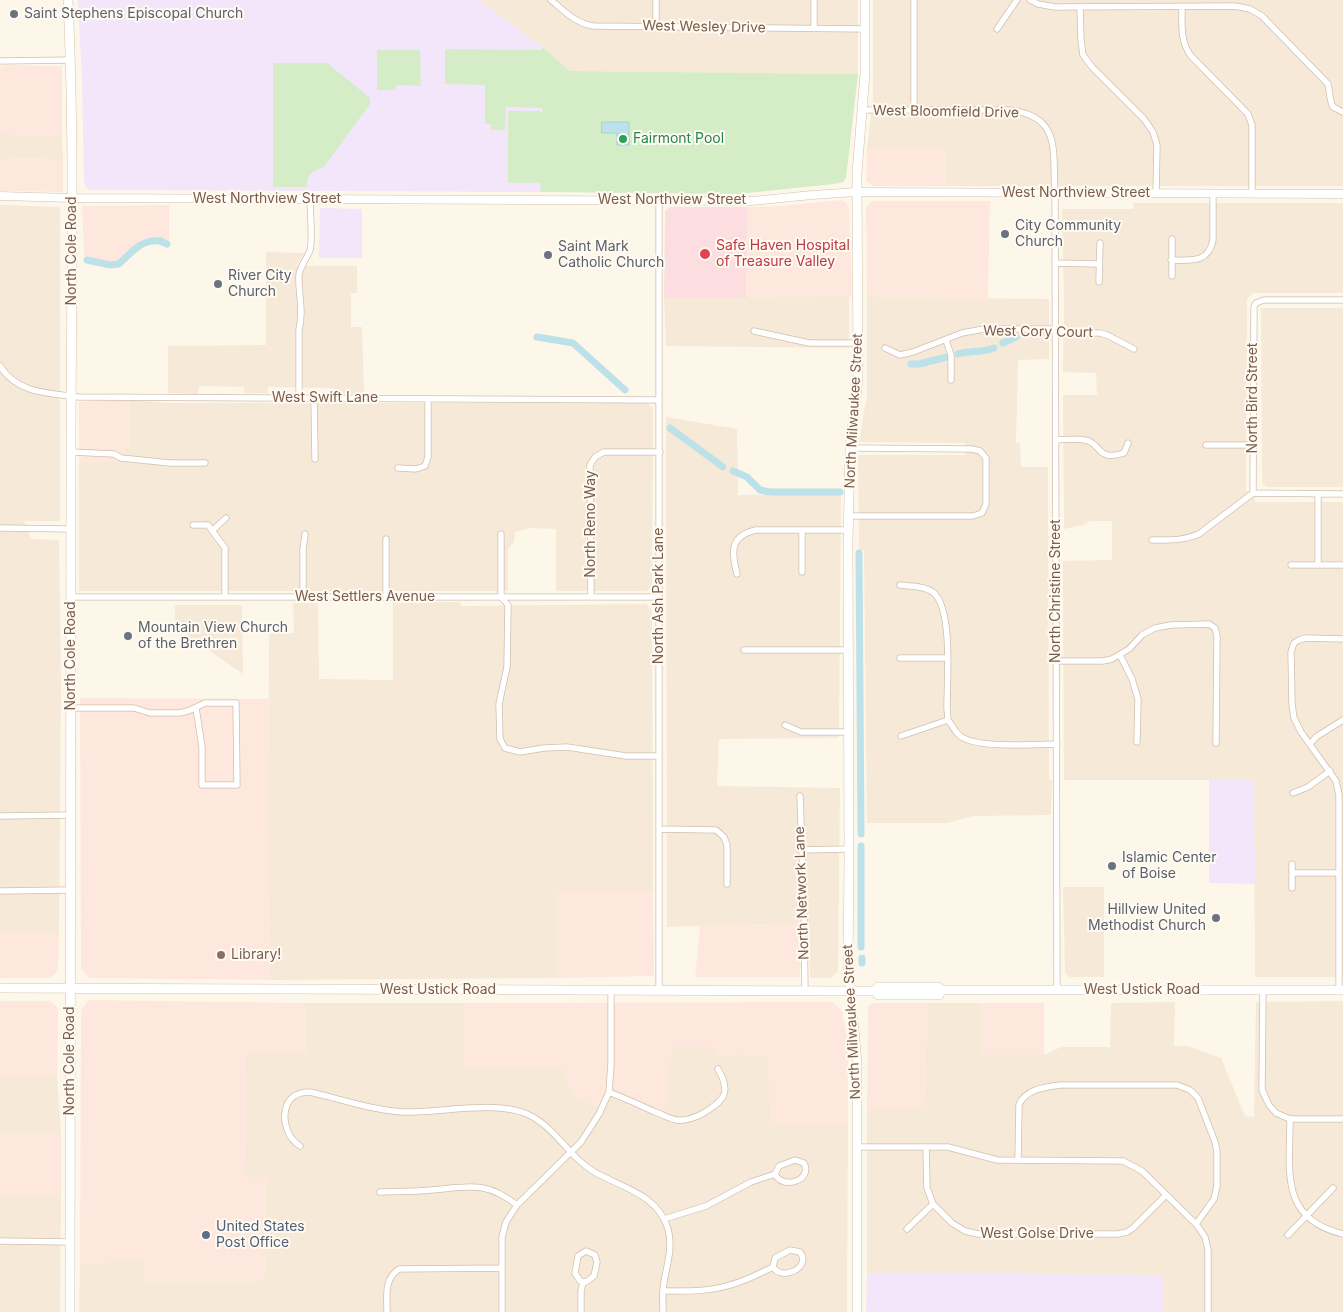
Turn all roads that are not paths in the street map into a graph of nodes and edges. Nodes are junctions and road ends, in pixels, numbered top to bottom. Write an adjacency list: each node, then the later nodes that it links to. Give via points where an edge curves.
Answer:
1 (68, 0): 16 (main road, North Cole Road)
2 (551, 0): 12 (street, West Wesley Drive, via 582,24)
3 (656, 0): 12 (street)
4 (814, 0): 13 (street)
5 (865, 0): 14 (main road, North Milwaukee Street)
6 (914, 0): 19 (street)
7 (1017, 0): 15 (street)
8 (1030, 0): 10 (street, via 1055,7)
9 (1143, 3): 10 (street); 11 (street)
10 (1080, 7): 23 (street, via 1083,55 1153,132 1157,145)
11 (1182, 7): 20 (street, via 1235,6 1262,16 1328,84 1332,108); 25 (street, via 1186,48 1248,114 1252,125)
12 (656, 26): 13 (street, West Wesley Drive)
13 (814, 28): 14 (street, West Wesley Drive)
14 (865, 29): 18 (main road, North Milwaukee Street)
15 (997, 29)
16 (71, 60): 17 (street); 28 (main road, North Cole Road)
17 (0, 61)
18 (863, 110): 19 (street, West Bloomfield Drive); 21 (main road, North Milwaukee Street)
19 (914, 110): 22 (street, West Bloomfield Drive, via 1009,110 1033,116 1044,125 1053,142)
20 (1343, 112)
21 (856, 192): 22 (street, West Northview Street); 30 (street, West Northview Street, via 752,201); 42 (main road, North Milwaukee Street)
22 (1055, 193): 23 (street, West Northview Street); 34 (street, North Christine Street)
23 (1156, 194): 24 (street, West Northview Street)
24 (1213, 194): 25 (street, West Northview Street); 33 (street, via 1212,248 1201,258)
25 (1252, 194): 26 (street, West Northview Street)
26 (1343, 194)
27 (0, 196): 28 (street, West Northview Street)
28 (72, 198): 29 (street, West Northview Street); 47 (main road, North Cole Road)
29 (310, 199): 30 (street, West Northview Street); 48 (street, via 310,249 299,272 302,302)
30 (659, 200): 51 (street, North Ash Park Lane)
31 (1172, 239): 33 (street)
32 (1100, 244): 35 (street)
33 (1172, 260): 36 (street)
34 (1055, 263): 35 (street); 40 (street, North Christine Street)
35 (1099, 264): 37 (street)
36 (1172, 276)
37 (1098, 282)
38 (1343, 300): 55 (street, North Bird Street, via 1264,300 1256,303 1253,311)
39 (754, 331): 42 (street, via 809,343)
40 (1055, 331): 41 (street, West Cory Court, via 984,329); 44 (street, West Cory Court, via 1107,334); 52 (street, North Christine Street)
41 (946, 340): 43 (street, West Cory Court, via 900,355); 46 (street, via 951,355)
42 (858, 343): 56 (main road, North Milwaukee Street, via 858,393)
43 (885, 348)
44 (1134, 349)
45 (0, 366): 47 (street, West Swift Lane, via 26,388)
46 (952, 380)
47 (71, 396): 48 (street, West Swift Lane); 57 (main road, North Cole Road)
48 (299, 398): 49 (street, West Swift Lane)
49 (314, 398): 50 (street, West Swift Lane); 59 (street)
50 (428, 398): 51 (street, West Swift Lane); 61 (street, via 428,456 425,466)
51 (659, 400): 58 (street, North Ash Park Lane)
52 (1056, 440): 53 (street, via 1085,440 1110,456 1124,453); 96 (street, North Christine Street)
53 (1128, 443)
54 (1206, 445): 55 (street)
55 (1253, 445): 62 (street, North Bird Street)
56 (850, 448): 65 (main road, North Milwaukee Street); 65 (street, via 980,451 986,458 986,504 982,513 973,516)
57 (71, 452): 60 (street); 69 (main road, North Cole Road)
58 (660, 452): 88 (street, North Reno Way, via 604,452 595,457 590,466); 89 (street, North Ash Park Lane)
59 (315, 458)
60 (205, 463)
61 (398, 468)
62 (1253, 493): 63 (street); 76 (street, via 1199,534 1177,540)
63 (1318, 494): 64 (street); 78 (street)
64 (1343, 494)
65 (849, 516): 72 (main road, North Milwaukee Street)
66 (226, 518): 70 (street)
67 (193, 525): 70 (street, via 208,525)
68 (0, 528): 69 (street)
69 (71, 530): 83 (main road, North Cole Road)
70 (213, 530): 84 (street, via 225,548)
71 (802, 530): 72 (street); 80 (street); 81 (street, via 756,530 743,535 733,551)
72 (848, 530): 92 (main road, North Milwaukee Street)
73 (305, 534): 85 (street)
74 (501, 534): 87 (street)
75 (386, 540): 86 (street)
76 (1152, 540)
77 (1291, 565): 78 (street)
78 (1318, 565): 79 (street)
79 (1343, 566)
80 (802, 572)
81 (737, 574)
82 (900, 585): 95 (street, via 918,586 933,593 942,606 946,622)
83 (71, 596): 84 (street, West Settlers Avenue); 97 (main road, North Cole Road)
84 (225, 597): 85 (street, West Settlers Avenue)
85 (303, 597): 86 (street, West Settlers Avenue)
86 (386, 597): 87 (street, West Settlers Avenue)
87 (501, 597): 88 (street, West Settlers Avenue); 108 (street, via 508,605 507,667 500,704 500,739 505,748 520,752 567,747 626,756)
88 (591, 597): 89 (street, West Settlers Avenue)
89 (658, 597): 108 (street, North Ash Park Lane)
90 (1343, 639): 107 (street, via 1306,638 1294,643 1291,652 1294,718)
91 (744, 650): 92 (street)
92 (848, 650): 102 (main road, North Milwaukee Street)
93 (1120, 655): 96 (street, via 1103,661); 104 (street, via 1138,699); 105 (street, via 1155,628 1209,624 1214,628 1217,636)
94 (900, 658): 95 (street)
95 (946, 658): 99 (street)
96 (1056, 662): 106 (street, North Christine Street)
97 (71, 708): 98 (street, via 134,708 150,713 179,713); 113 (main road, North Cole Road)
98 (196, 708): 98 (street, via 205,704 236,703 237,785 202,785 202,747)
99 (948, 720): 103 (street); 106 (street, via 958,735 969,741 983,744)
100 (1343, 720): 107 (street)
101 (784, 724): 102 (street, via 801,732)
102 (848, 732): 116 (main road, North Milwaukee Street)
103 (902, 736)
104 (1137, 742)
105 (1216, 743)
106 (1056, 744): 128 (street, North Christine Street)
107 (1310, 744): 109 (street)
108 (659, 756): 114 (street, North Ash Park Lane)
109 (1330, 771): 110 (street, via 1308,787); 119 (street, via 1339,795)
110 (1293, 793)
111 (800, 796): 115 (street, North Network Lane)
112 (0, 816): 113 (street)
113 (71, 816): 122 (main road, North Cole Road)
114 (659, 829): 120 (street, via 716,830 724,837 727,846); 127 (street, North Ash Park Lane)
115 (801, 850): 116 (street); 131 (street, North Network Lane)
116 (849, 850): 132 (main road, North Milwaukee Street, via 848,970)
117 (1292, 864): 118 (street)
118 (1292, 873): 119 (street); 121 (street)
119 (1338, 873): 130 (street)
120 (727, 884)
121 (1292, 888)
122 (70, 890): 123 (street); 125 (main road, North Cole Road)
123 (0, 891)
124 (0, 988): 125 (main road, West Ustick Road)
125 (70, 989): 126 (main road, West Ustick Road); 155 (main road, North Cole Road)
126 (611, 990): 127 (main road, West Ustick Road); 134 (street)
127 (659, 990): 131 (main road, West Ustick Road)
128 (1057, 990): 129 (main road, West Ustick Road); 132 (main road, West Ustick Road, via 878,987 876,990)
129 (1264, 990): 130 (main road, West Ustick Road); 135 (street, via 1262,1090 1276,1113)
130 (1341, 990)
131 (804, 991): 132 (main road, West Ustick Road)
132 (852, 991): 138 (street, North Milwaukee Street)
133 (718, 1069): 134 (street, via 725,1080 724,1096 714,1107 689,1119 674,1120)
134 (609, 1092): 140 (street, via 591,1129)
135 (1290, 1119): 136 (street); 148 (street, via 1290,1183 1294,1200)
136 (1343, 1119)
137 (300, 1146): 140 (street, via 286,1126 286,1111 293,1096 310,1092 401,1112 510,1109 541,1122)
138 (857, 1147): 139 (street); 165 (street, North Milwaukee Street)
139 (926, 1147): 141 (street, via 948,1147 985,1158); 146 (street, via 927,1188)
140 (570, 1153): 147 (street); 149 (street, via 595,1173 652,1202)
141 (1018, 1160): 145 (street, via 1123,1160 1142,1170); 150 (street, via 1019,1105 1027,1094 1062,1085 1176,1085 1190,1090 1198,1098 1217,1151 1214,1198)
142 (776, 1174): 142 (street, via 785,1183 802,1178 806,1169 801,1161 795,1160 778,1166); 149 (street, via 751,1182 706,1206)
143 (1332, 1188): 148 (street)
144 (380, 1192): 147 (street, via 476,1186 498,1192)
145 (1166, 1195): 146 (street, West Golse Drive, via 1133,1228 1118,1234 964,1232); 150 (street)
146 (932, 1204): 151 (street)
147 (517, 1205): 157 (street, via 504,1229)
148 (1306, 1215): 152 (street); 153 (street, via 1326,1230)
149 (664, 1219): 159 (street, via 670,1251)
150 (1196, 1224): 166 (street, via 1205,1237 1208,1250)
151 (907, 1229)
152 (1288, 1234)
153 (1343, 1234)
154 (0, 1241): 155 (street)
155 (70, 1242): 160 (main road, North Cole Road)
156 (773, 1267): 156 (street, via 784,1274 801,1267 803,1257 797,1250 790,1250 775,1258); 159 (street, via 722,1287)
157 (502, 1268): 161 (street, via 399,1269 388,1280); 162 (street)
158 (583, 1282): 158 (street, via 594,1276 596,1259 589,1252 583,1252 576,1259 576,1276); 163 (street)
159 (663, 1291): 164 (street)
160 (70, 1312)
161 (387, 1312)
162 (502, 1312)
163 (581, 1312)
164 (663, 1312)
165 (857, 1312)
166 (1208, 1312)

